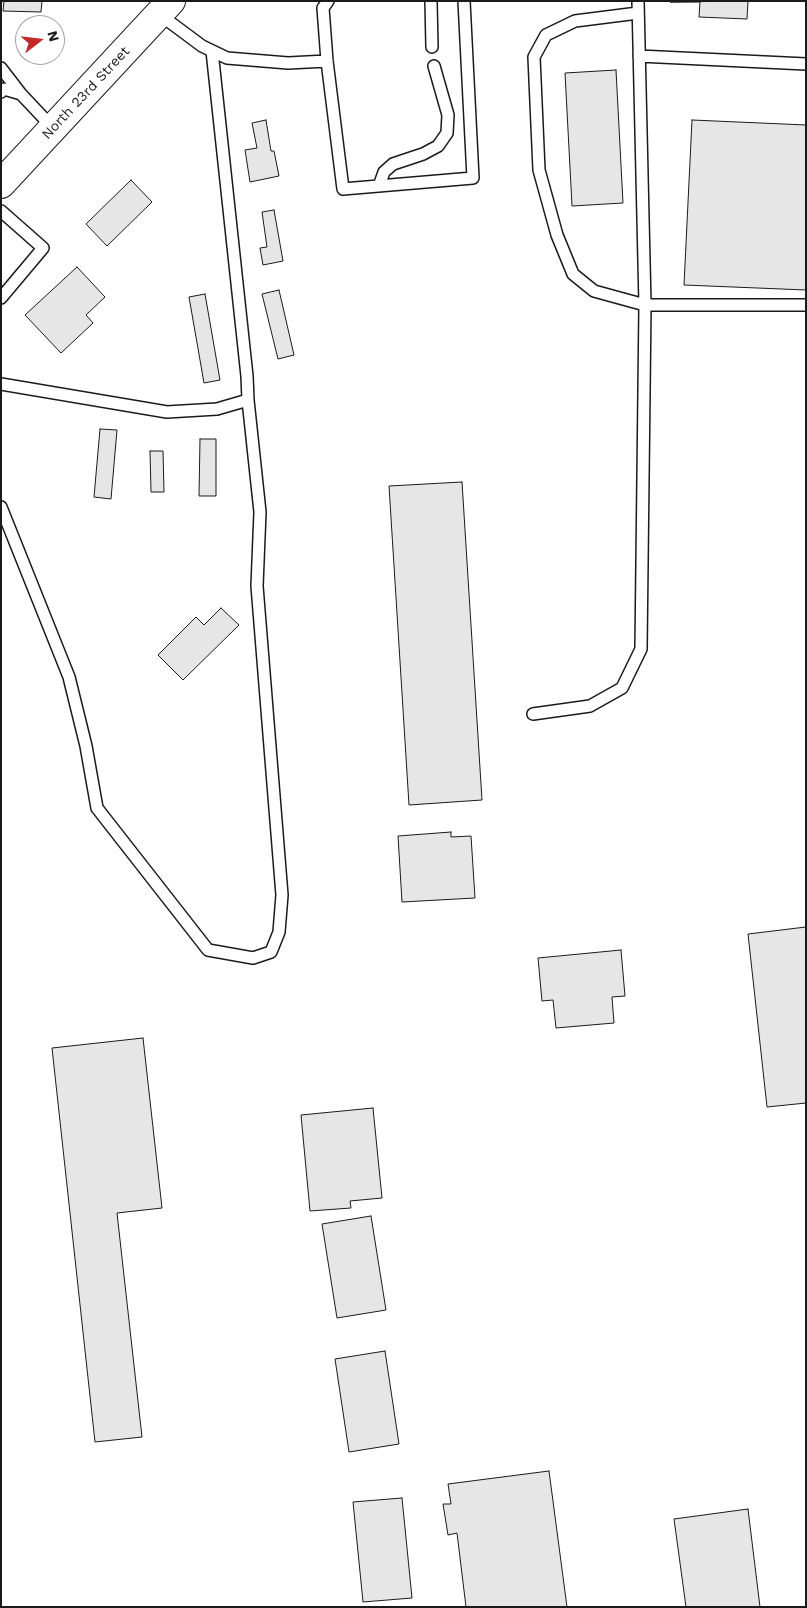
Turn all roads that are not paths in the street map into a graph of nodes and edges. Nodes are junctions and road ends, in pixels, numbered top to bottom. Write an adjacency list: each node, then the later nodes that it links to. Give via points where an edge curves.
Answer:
1 (328, 1): 9 (lane, via 323,8)
2 (431, 1): 6 (lane)
3 (464, 1): 17 (lane, via 473,178)
4 (638, 7): 8 (lane); 20 (lane, via 575,21 546,35 534,57 539,170 557,235 573,274 594,291)
5 (165, 8): 7 (lane, via 202,46); 15 (main road, North 23rd Street)
6 (432, 47)
7 (212, 51): 9 (lane, via 227,58 288,63); 23 (lane)
8 (639, 56): 10 (lane); 20 (lane)
9 (327, 61): 17 (lane, via 343,189)
10 (806, 64)
11 (434, 66): 17 (lane, via 448,115 447,133 438,146 393,164 384,172)
12 (1, 68): 14 (lane)
13 (1, 92): 14 (lane, via 4,89)
14 (21, 94): 15 (lane)
15 (53, 129): 16 (main road, North 23rd Street)
16 (1, 184)
17 (378, 186)
18 (1, 211): 19 (lane, via 44,248)
19 (1, 298)
20 (645, 305): 21 (lane); 25 (lane, via 641,649 622,688 590,706)
21 (806, 305)
22 (1, 384): 23 (lane, via 167,412 217,409)
23 (248, 400): 24 (lane, via 260,512 257,586 282,895 279,932 271,952 253,958 208,950 98,808 69,677)
24 (1, 508)
25 (533, 714)

